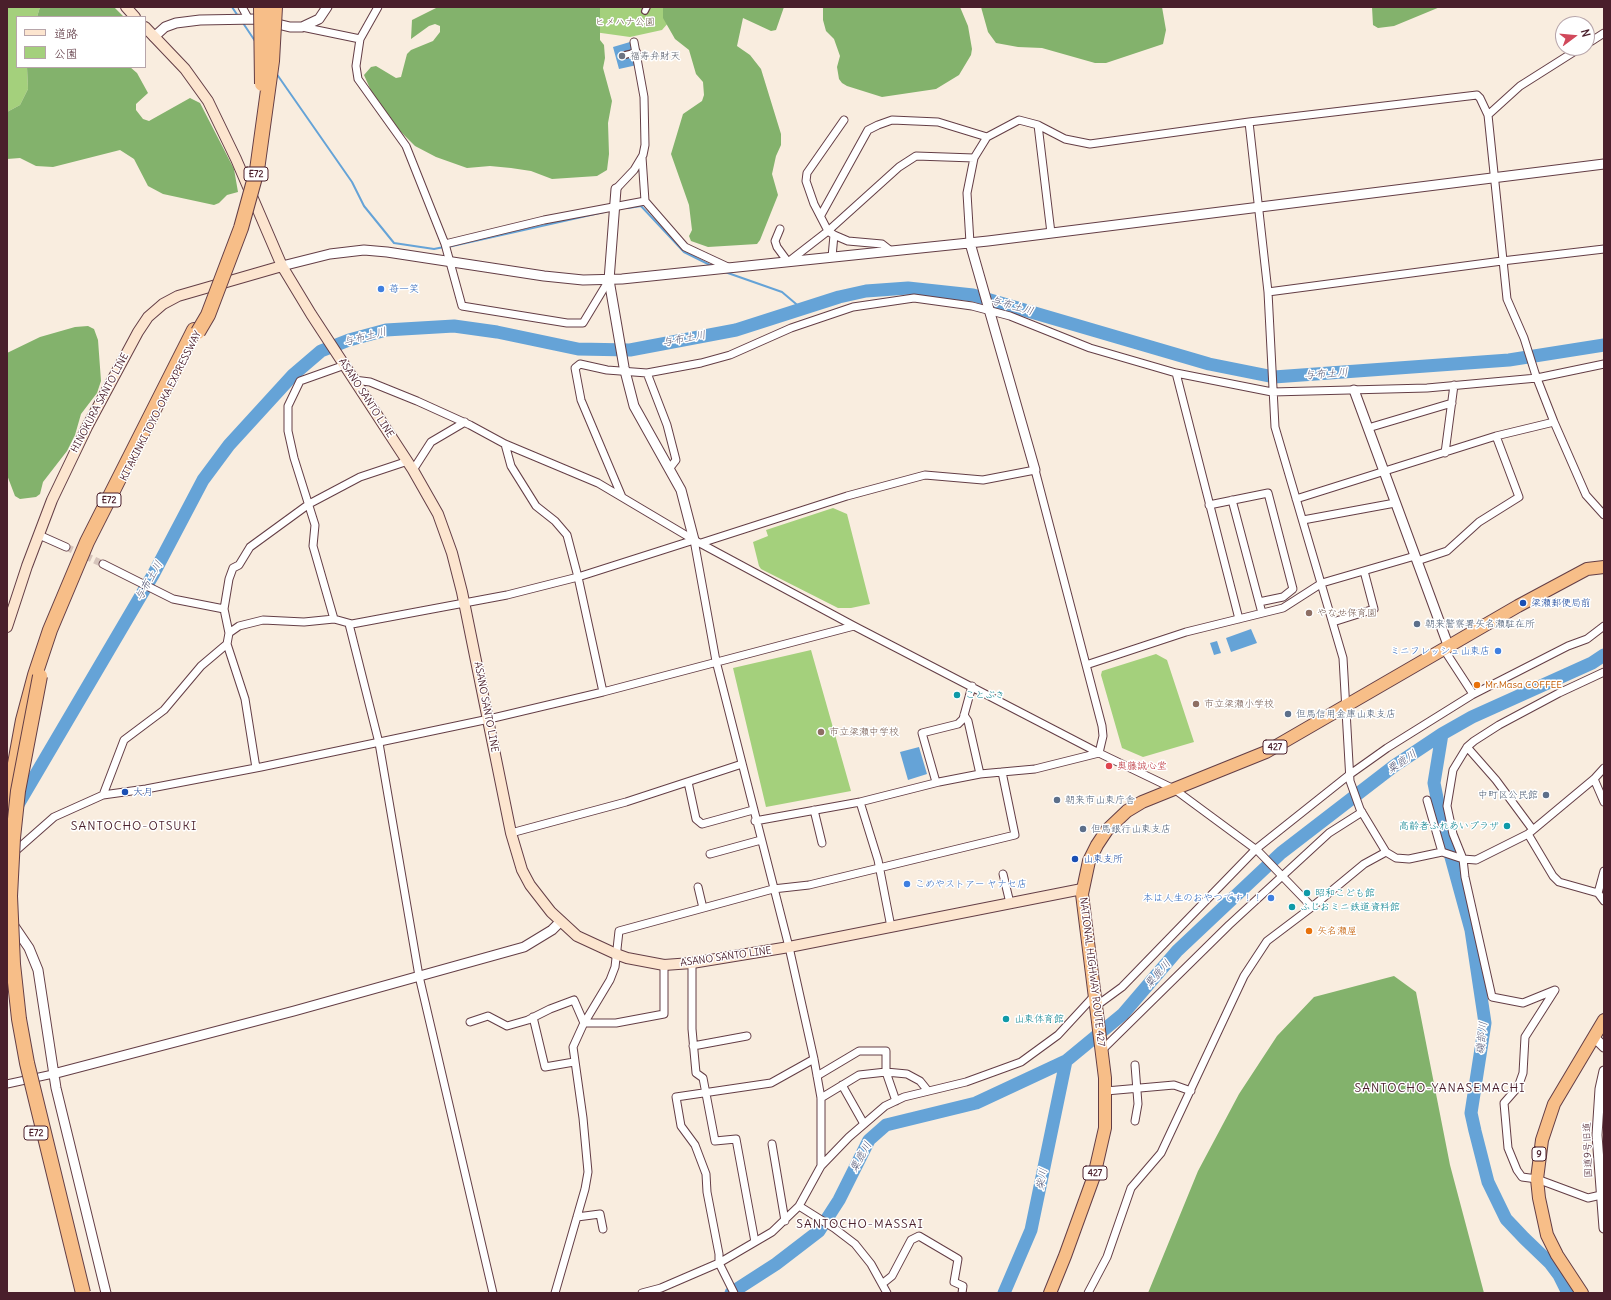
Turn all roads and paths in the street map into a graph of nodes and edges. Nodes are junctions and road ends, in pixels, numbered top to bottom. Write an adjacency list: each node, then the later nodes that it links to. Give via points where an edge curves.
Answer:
1 (126, 7): 8 (main road)
2 (242, 7): 9 (street)
3 (261, 7): 20 (highway, bridge)
4 (270, 7): 20 (highway, KITAKINKI TOYO-OKA EXPRESSWAY / E72)
5 (275, 7): 51 (highway, KITAKINKI TOYO-OKA EXPRESSWAY / E72, bridge, via 271,68 257,170 241,228 208,314)
6 (327, 7): 10 (street, via 319,19)
7 (378, 7): 14 (street)
8 (134, 16)
9 (248, 18): 10 (street); 13 (street, via 181,21 165,27)
10 (302, 27): 14 (street)
11 (146, 28): 13 (main road, ASANO SANTO LINE)
12 (1604, 33): 15 (street)
13 (154, 37): 46 (main road, ASANO SANTO LINE, via 189,74 208,101)
14 (360, 39): 39 (street, via 356,66 358,79 406,146)
15 (1595, 39)
16 (634, 42): 17 (street)
17 (635, 52): 18 (street); 26 (street, via 645,114 645,145)
18 (625, 55)
19 (1567, 56): 21 (street, via 1520,86)
20 (262, 110): 51 (highway, KITAKINKI TOYO-OKA EXPRESSWAY / E72, via 239,210)
21 (1488, 115): 23 (street, via 1477,95); 29 (street)
22 (844, 120): 34 (street, via 807,173 808,187)
23 (1249, 122): 24 (street, via 1090,144 1065,139); 33 (street)
24 (1038, 125): 25 (street, via 1019,120); 37 (street)
25 (987, 137): 27 (street); 34 (street, via 938,122 892,120 878,124 868,130)
26 (642, 157): 30 (street); 31 (street)
27 (974, 158): 36 (street, via 916,156 899,167); 38 (street, via 967,193)
28 (1604, 164): 29 (street)
29 (1493, 178): 33 (street); 43 (street)
30 (616, 189): 32 (street)
31 (645, 201): 32 (street); 47 (street, via 685,247)
32 (616, 205): 39 (street); 48 (street)
33 (1259, 207): 37 (street); 49 (street)
34 (821, 215): 36 (street)
35 (780, 229): 45 (street, via 775,242)
36 (831, 233): 41 (street, via 848,241 882,244); 42 (street); 45 (street)
37 (1050, 233): 38 (street)
38 (970, 243): 41 (street); 50 (street)
39 (445, 244): 44 (street)
40 (1604, 249): 43 (street)
41 (891, 251): 42 (street)
42 (832, 257): 45 (street)
43 (1502, 260): 49 (street); 57 (street, via 1507,299 1524,338)
44 (449, 262): 46 (street, via 387,252 353,251); 48 (street, via 544,276); 48 (street, via 462,306 567,323 583,323)
45 (788, 262): 47 (street)
46 (282, 266): 52 (main road, ASANO SANTO LINE); 81 (main road, HINOKURA SANTO LINE, via 185,293 155,310 138,332 75,451)
47 (730, 268): 48 (street)
48 (609, 280): 54 (street)
49 (1268, 292): 61 (street)
50 (988, 308): 55 (street, via 914,298 860,306 791,328 730,355 701,363); 56 (street, via 1090,348); 71 (street)
51 (196, 331): 107 (highway, KITAKINKI TOYO-OKA EXPRESSWAY / E72, via 80,557 59,608)
52 (343, 363): 58 (main road, ASANO SANTO LINE); 77 (street, via 300,381 288,406 290,438)
53 (1604, 364): 57 (street)
54 (625, 369): 55 (street); 70 (street, via 634,406); 73 (street, via 607,370 580,364 575,368 581,400)
55 (647, 372): 70 (street, via 667,425 676,460)
56 (1176, 373): 61 (street); 78 (street)
57 (1536, 377): 59 (street); 64 (street)
58 (354, 380): 63 (street, via 370,382); 69 (main road, ASANO SANTO LINE)
59 (1454, 385): 60 (street); 62 (street)
60 (1354, 390): 61 (street); 65 (street)
61 (1272, 391): 74 (street, via 1275,427)
62 (1452, 403): 65 (street); 68 (street)
63 (465, 422): 67 (street); 69 (street, via 431,442)
64 (1554, 422): 66 (street); 79 (street, via 1586,495)
65 (1368, 428): 72 (street)
66 (1496, 436): 68 (street); 84 (street, via 1519,497 1479,522 1447,551)
67 (506, 444): 73 (street, via 598,483); 88 (street, via 512,466 536,506 555,521 567,535)
68 (1445, 453): 72 (street)
69 (410, 465): 77 (street, via 360,477); 90 (main road, ASANO SANTO LINE, via 429,496 446,533)
70 (669, 469): 82 (street, via 681,490)
71 (1035, 470): 82 (street, via 983,480 925,475); 105 (street)
72 (1383, 472): 74 (street); 76 (street)
73 (622, 497): 82 (street)
74 (1296, 499): 80 (street)
75 (1232, 500): 78 (street); 91 (street); 91 (street, via 1268,493 1293,589 1283,597)
76 (1395, 502): 80 (street); 84 (street)
77 (309, 504): 92 (street, via 250,547 229,579); 94 (street, via 315,525 314,546)
78 (1209, 505): 95 (street)
79 (1604, 515)
80 (1303, 520): 89 (street)
81 (39, 535): 83 (street); 100 (main road, HINOKURA SANTO LINE)
82 (697, 542): 88 (street); 98 (street); 104 (street)
83 (66, 547)
84 (1416, 558): 87 (street); 103 (street)
85 (103, 564): 92 (street, via 173,599)
86 (1604, 567): 103 (highway, NATIONAL HIGHWAY ROUTE 427 / 427, via 1587,569)
87 (1364, 571): 89 (street); 96 (street, via 1374,609)
88 (578, 577): 90 (street, via 507,595); 109 (street)
89 (1322, 583): 93 (street, via 1283,608); 96 (street)
90 (464, 602): 97 (street); 113 (main road, ASANO SANTO LINE)
91 (1259, 602): 93 (street)
92 (224, 609): 101 (street)
93 (1262, 613): 95 (street)
94 (334, 619): 97 (street); 101 (street, via 304,622 263,620 239,626)
95 (1239, 619): 105 (street, via 1186,632)
96 (1333, 622): 111 (street, via 1343,658)
97 (349, 624): 114 (street)
98 (854, 626): 104 (street); 108 (street)
99 (1604, 626): 110 (street, via 1588,639 1568,646)
100 (7, 628)
101 (229, 633): 102 (street)
102 (227, 644): 118 (street, via 245,699); 127 (street, via 201,666 164,710 124,740)
103 (1446, 647): 110 (street); 111 (highway, NATIONAL HIGHWAY ROUTE 427 / 427)
104 (716, 661): 109 (street); 117 (street)
105 (1086, 665): 116 (street, via 1103,729)
106 (1604, 672): 115 (street, via 1498,725)
107 (37, 676): 135 (highway, KITAKINKI TOYO-OKA EXPRESSWAY / E72, via 23,720); 208 (highway, KITAKINKI TOYO-OKA EXPRESSWAY / E72, bridge, via 13,838 10,896 13,964 27,1063)
108 (972, 686): 112 (street); 116 (street)
109 (603, 692): 113 (street)
110 (1474, 694): 122 (street, via 1387,748)
111 (1346, 705): 122 (street); 126 (highway, NATIONAL HIGHWAY ROUTE 427 / 427, via 1266,752)
112 (964, 715): 121 (street, via 968,721); 125 (street, via 958,724 922,733)
113 (489, 719): 114 (street); 137 (main road, ASANO SANTO LINE)
114 (379, 743): 118 (street); 166 (street)
115 (1467, 747): 136 (street, via 1496,780); 145 (street, via 1453,770 1447,806 1453,834)
116 (1099, 753): 120 (street, via 1035,769); 126 (street)
117 (742, 764): 124 (street); 131 (street)
118 (256, 768): 127 (street, via 146,790)
119 (1604, 768): 123 (street)
120 (1002, 772): 121 (street); 146 (street, via 1015,835)
121 (980, 774): 125 (street)
122 (1350, 778): 133 (street); 140 (street)
123 (1594, 779): 130 (street); 136 (street)
124 (688, 782): 131 (street, via 696,819 702,824); 137 (street, via 626,802)
125 (936, 782): 129 (street)
126 (1174, 789): 140 (street); 152 (highway, NATIONAL HIGHWAY ROUTE 427 / 427, via 1134,806 1107,830 1089,861)
127 (104, 795): 144 (street, via 54,817)
128 (1427, 800): 142 (street)
129 (860, 802): 132 (street); 146 (street)
130 (1604, 802)
131 (753, 810): 134 (street)
132 (814, 810): 134 (street); 139 (street)
133 (1361, 811): 141 (street); 149 (street, via 1329,833)
134 (755, 820): 138 (street)
135 (7, 832)
136 (1531, 832): 145 (street, via 1476,860); 153 (street, via 1553,876 1559,882)
137 (511, 833): 159 (main road, ASANO SANTO LINE, via 522,870 530,885)
138 (761, 840): 143 (street); 151 (street)
139 (822, 843)
140 (1257, 850): 149 (street); 167 (street, via 1122,987)
141 (1386, 852): 142 (street, via 1396,858 1409,859); 156 (street, via 1364,864)
142 (1442, 852): 145 (street)
143 (710, 854)
144 (7, 858)
145 (1463, 859): 197 (street, via 1492,997 1523,1003 1555,990 1525,1037 1523,1073 1518,1087 1504,1103 1508,1148 1517,1170 1522,1177)
146 (879, 867): 151 (street, via 809,885); 160 (street)
147 (1604, 871): 153 (street)
148 (1003, 874): 155 (street)
149 (1282, 875): 156 (street); 176 (street)
150 (698, 887): 157 (street)
151 (774, 889): 157 (street); 161 (street)
152 (1082, 889): 155 (main road, ASANO SANTO LINE); 167 (highway, NATIONAL HIGHWAY ROUTE 427 / 427)
153 (1598, 893): 154 (street)
154 (1604, 901)
155 (1010, 904): 160 (main road, ASANO SANTO LINE)
156 (1312, 907): 189 (street, via 1267,941 1244,976)
157 (703, 908): 162 (street, via 618,931)
158 (7, 918): 182 (street, via 29,948 38,970)
159 (561, 921): 162 (main road, ASANO SANTO LINE, via 577,936); 166 (street, via 552,930 524,947)
160 (891, 927): 161 (main road, ASANO SANTO LINE)
161 (789, 947): 163 (main road, ASANO SANTO LINE); 177 (street)
162 (616, 954): 164 (main road, ASANO SANTO LINE); 171 (street, via 610,980)
163 (692, 963): 164 (main road, ASANO SANTO LINE); 174 (street)
164 (664, 965): 171 (street, via 664,1014 616,1023)
165 (7, 971): 207 (highway, E72, via 22,1072)
166 (419, 976): 182 (street); 210 (street)
167 (1096, 1004): 176 (highway, NATIONAL HIGHWAY ROUTE 427 / 427); 187 (street, via 1021,1062 966,1082)
168 (533, 1018): 170 (street, via 507,1026 488,1016); 171 (street, via 574,1000); 178 (street, via 545,1067)
169 (1604, 1020): 173 (highway, 9)
170 (470, 1022)
171 (584, 1023): 178 (street, via 573,1047)
172 (747, 1036): 174 (street)
173 (1595, 1038): 175 (street); 197 (highway, 9, via 1554,1104 1542,1140)
174 (693, 1046): 190 (street, via 696,1073 703,1078)
175 (1604, 1047)
176 (1102, 1048): 188 (highway, NATIONAL HIGHWAY ROUTE 427 / 427)
177 (814, 1059): 183 (street); 190 (street, via 772,1082)
178 (574, 1062): 200 (street, via 588,1172)
179 (1135, 1065): 186 (street)
180 (1604, 1071): 198 (street, 国道9号旧道, via 1597,1134)
181 (886, 1072): 183 (street, via 886,1051 859,1051); 185 (street, via 859,1075); 187 (street, via 907,1074 920,1081); 192 (street)
182 (53, 1074): 184 (street); 209 (street)
183 (817, 1076): 191 (street)
184 (7, 1084)
185 (842, 1085): 191 (street); 194 (street)
186 (1137, 1088): 188 (street); 189 (street, via 1174,1085); 193 (street)
187 (928, 1091): 192 (street)
188 (1106, 1091): 216 (highway, NATIONAL HIGHWAY ROUTE 427 / 427, via 1105,1128 1099,1160)
189 (1191, 1091): 217 (street, via 1161,1153 1131,1188 1107,1257)
190 (704, 1092): 204 (street, via 715,1141 736,1139); 205 (street, via 676,1097 681,1126 695,1145 706,1174)
191 (821, 1098): 196 (street)
192 (896, 1101): 194 (street, via 885,1106)
193 (1135, 1121)
194 (864, 1124): 196 (street)
195 (772, 1144): 201 (street)
196 (821, 1166): 199 (street)
197 (1537, 1179): 198 (street, via 1588,1198); 218 (highway, 9, via 1547,1234 1557,1255)
198 (1601, 1195): 202 (street, 国道9号旧道)
199 (799, 1206): 201 (street); 206 (street, via 855,1244 871,1264)
200 (577, 1217): 203 (street, via 600,1214); 211 (street)
201 (785, 1221): 204 (street)
202 (1604, 1228)
203 (603, 1229)
204 (755, 1242): 205 (street)
205 (719, 1263): 212 (street, via 662,1288); 213 (street)
206 (882, 1284): 214 (street); 215 (street, via 892,1276 911,1240 920,1236 958,1259 954,1282 963,1286)
207 (75, 1293)
208 (83, 1293)
209 (106, 1293)
210 (493, 1293)
211 (555, 1293)
212 (642, 1293)
213 (734, 1293)
214 (888, 1293)
215 (962, 1293)
216 (1050, 1293)
217 (1088, 1293)
218 (1582, 1293)

